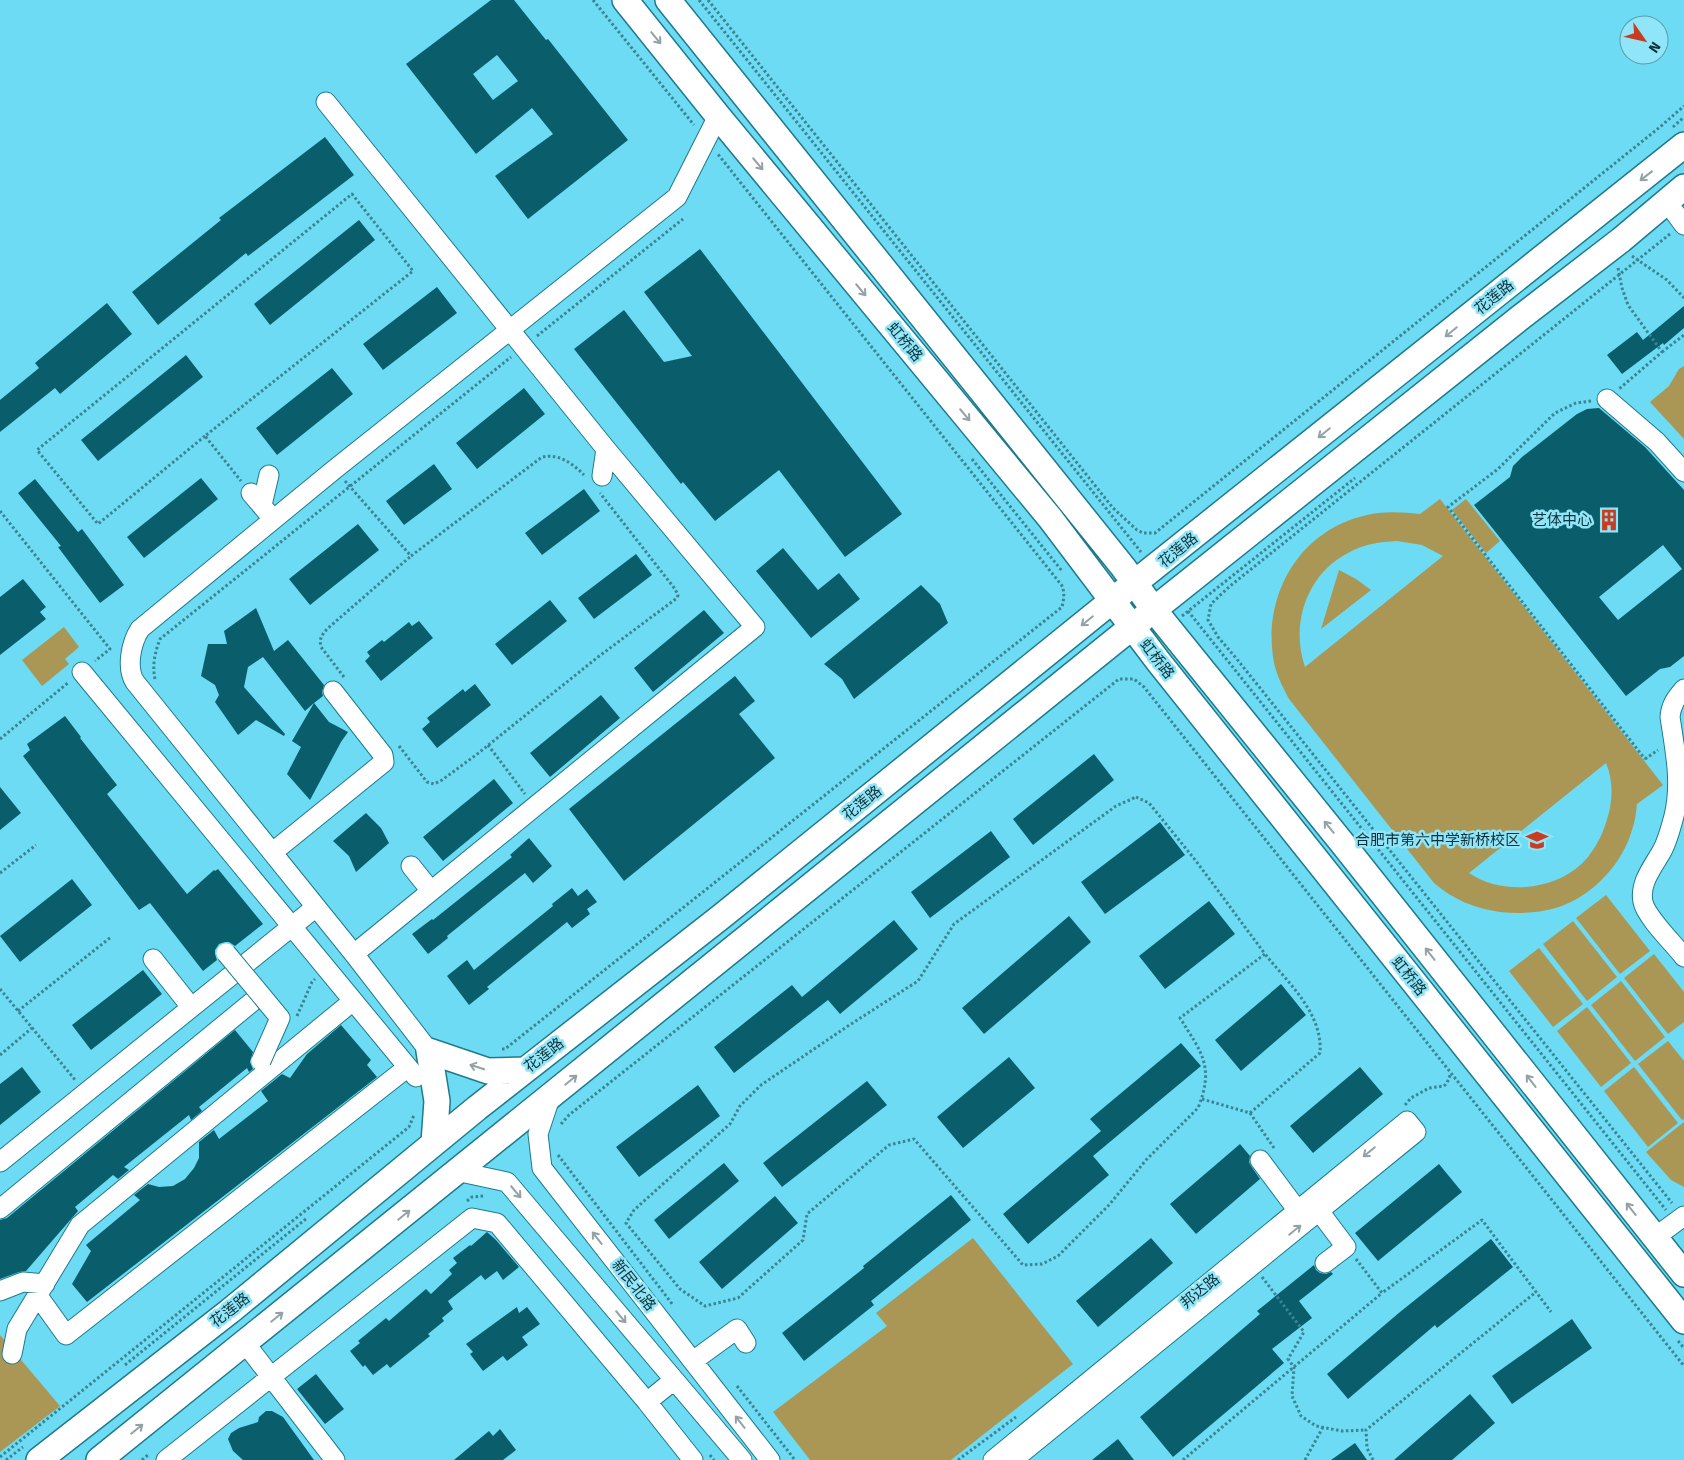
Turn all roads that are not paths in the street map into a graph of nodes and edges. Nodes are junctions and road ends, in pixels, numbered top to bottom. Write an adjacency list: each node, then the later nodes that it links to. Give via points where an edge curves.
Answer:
1 (625, 0): 4 (main road, 虹桥路, one-way to 4)
2 (668, 0): 14 (main road, 虹桥路)
3 (326, 102): 8 (street)
4 (718, 116): 8 (street, via 678,197); 17 (main road, 虹桥路, one-way to 17)
5 (1684, 145): 16 (main road, 花莲路, one-way to 16)
6 (1676, 195): 7 (street); 18 (main road, 花莲路)
7 (1683, 225)
8 (510, 329): 10 (street); 15 (street, via 335,469)
9 (1607, 399): 11 (street, via 1657,442)
10 (606, 449): 13 (street); 32 (street, via 755,627)
11 (1684, 472)
12 (269, 476): 15 (street)
13 (595, 482)
14 (1071, 503): 17 (main road); 19 (main road, 虹桥路)
15 (262, 506): 30 (street, via 140,629 134,642 131,664 135,682)
16 (1225, 512): 18 (main road); 19 (main road, 花莲路)
17 (1050, 518): 20 (main road, 虹桥路)
18 (1245, 537): 21 (main road, 花莲路)
19 (1145, 576): 20 (main road, 花莲路); 21 (main road, 虹桥路)
20 (1113, 600): 22 (main road, 虹桥路); 23 (main road, 花莲路, one-way to 23)
21 (1154, 610): 22 (main road, 花莲路); 27 (main road, 虹桥路)
22 (1132, 627): 28 (main road, 花莲路); 29 (main road, 虹桥路)
23 (1028, 668): 28 (main road); 44 (main road, 花莲路, via 722,916)
24 (82, 672): 34 (street)
25 (339, 684): 30 (street, via 384,762)
26 (1684, 689): 37 (street, via 1670,711 1677,762 1678,792 1674,815 1663,849 1644,882 1642,896 1647,912)
27 (1220, 691): 29 (main road); 54 (main road, 虹桥路, one-way to 27)
28 (1050, 694): 45 (main road, 花莲路, one-way to 28)
29 (1196, 709): 59 (main road, 虹桥路)
30 (273, 852): 33 (street)
31 (411, 866): 32 (street)
32 (431, 891): 36 (street)
33 (316, 907): 34 (street); 36 (street)
34 (292, 926): 39 (street); 41 (street)
35 (226, 953): 43 (street, bridge, via 280,1018)
36 (354, 954): 42 (street)
37 (1684, 957)
38 (153, 959): 41 (street)
39 (353, 1001): 57 (street, via 80,1225); 57 (street, via 412,1072 66,1335)
40 (252, 1002): 50 (street)
41 (192, 1007): 48 (street)
42 (429, 1051): 44 (main road, one-way to 42, via 488,1070); 46 (main road, via 436,1101)
43 (261, 1061)
44 (525, 1070): 46 (main road, 花莲路)
45 (550, 1098): 49 (main road, 花莲路); 63 (street, 新民北路, one-way to 45, via 542,1168 538,1134)
46 (434, 1143): 67 (main road, 花莲路, via 230,1310)
47 (1267, 1155): 51 (street)
48 (0, 1162)
49 (456, 1171): 61 (main road, 花莲路, one-way to 49); 65 (street, 新民北路, one-way to 65, via 507,1182)
50 (0, 1209)
51 (1298, 1210): 52 (street, 邦达路, one-way to 51, via 1408,1120); 74 (street, 邦达路)
52 (1319, 1211): 55 (street, via 1346,1247); 75 (street, 邦达路, one-way to 52)
53 (1681, 1218): 54 (street)
54 (1654, 1238): 56 (main road, 虹桥路)
55 (1325, 1263)
56 (1684, 1274)
57 (41, 1290): 58 (street, via 24,1282); 62 (street, via 17,1329)
58 (0, 1291)
59 (1684, 1321)
60 (746, 1342): 63 (street, via 736,1329)
61 (245, 1343): 64 (street); 70 (main road, 花莲路, one-way to 61)
62 (12, 1354)
63 (693, 1362): 73 (street, 新民北路, one-way to 63)
64 (271, 1377): 66 (street, via 472,1218 497,1223); 69 (street); 71 (street)
65 (674, 1380): 66 (street); 72 (street, 新民北路)
66 (647, 1402): 68 (street)
67 (34, 1451)
68 (701, 1456)
69 (158, 1457)
70 (99, 1460)
71 (335, 1460)
72 (742, 1460)
73 (770, 1460)
74 (993, 1460)
75 (1013, 1460)

